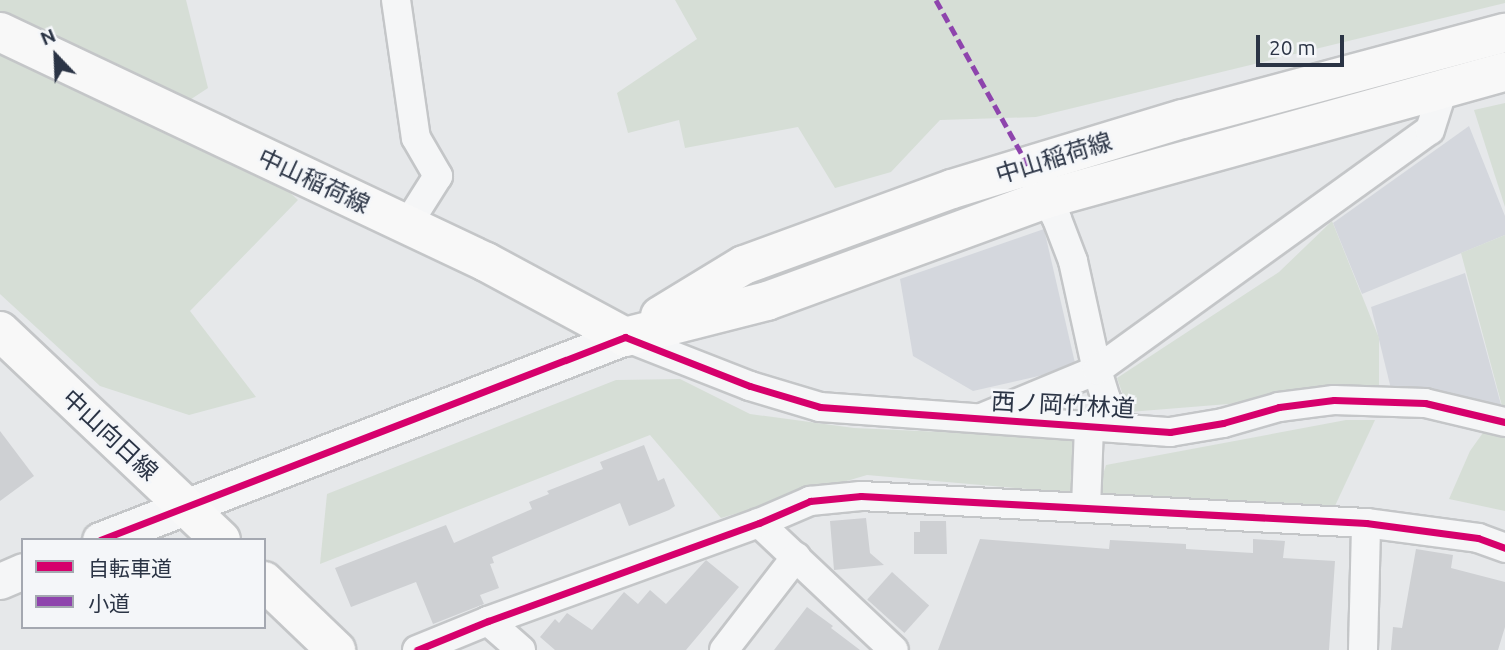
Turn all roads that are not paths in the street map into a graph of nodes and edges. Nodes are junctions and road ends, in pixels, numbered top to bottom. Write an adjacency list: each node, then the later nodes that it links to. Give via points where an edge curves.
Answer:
1 (396, 0): 8 (street, via 415,138 438,176)
2 (0, 32): 8 (main road, 中山稲荷線)
3 (1505, 33): 6 (main road, 中山稲荷線, via 1183,119)
4 (1505, 72): 5 (main road, 中山稲荷線)
5 (1443, 89): 7 (main road, 中山稲荷線); 11 (street, via 1430,130)
6 (1028, 166): 7 (street); 10 (main road, 中山稲荷線, via 744,265)
7 (1046, 199): 10 (main road, 中山稲荷線, via 767,301); 11 (street, via 1073,261)
8 (407, 225): 10 (main road, 中山稲荷線)
9 (0, 331): 16 (main road, 中山向日線)
10 (625, 337): 12 (street, 西ノ岡竹林道, via 750,386 820,407); 16 (street)
11 (1097, 370): 12 (street); 15 (street)
12 (978, 419): 14 (street, 西ノ岡竹林道)
13 (1505, 422): 15 (street, 西ノ岡竹林道, via 1424,403 1334,400 1279,407 1170,432)
14 (1089, 426): 15 (street, 西ノ岡竹林道); 17 (street)
15 (1120, 426)
16 (184, 505): 20 (street); 21 (main road, 中山向日線)
17 (1086, 508): 18 (street, via 861,496 810,500); 19 (street)
18 (759, 523): 23 (street); 27 (street)
19 (1366, 523): 22 (street, via 1478,538); 33 (street)
20 (105, 538)
21 (219, 538)
22 (1505, 548)
23 (796, 557): 31 (street); 32 (street)
24 (21, 572): 25 (street)
25 (0, 581)
26 (266, 583): 28 (main road)
27 (488, 621): 29 (street); 30 (street)
28 (336, 650)
29 (417, 650)
30 (520, 650)
31 (724, 650)
32 (894, 650)
33 (1363, 650)

